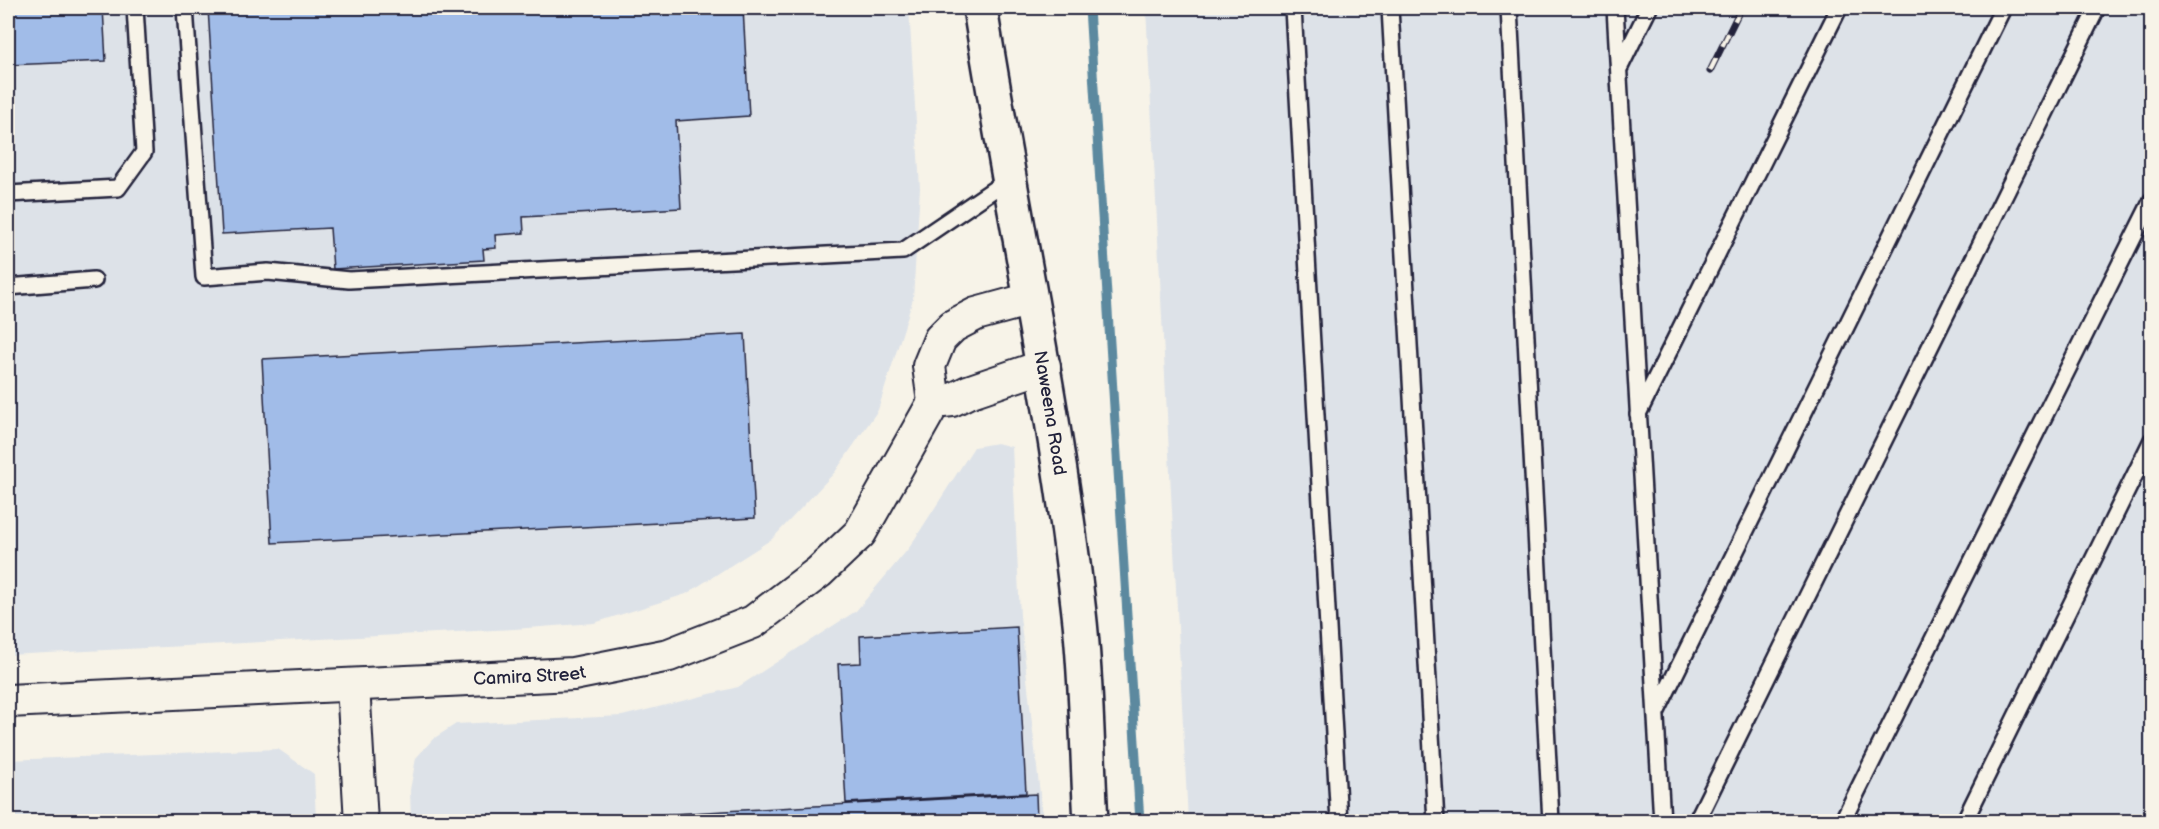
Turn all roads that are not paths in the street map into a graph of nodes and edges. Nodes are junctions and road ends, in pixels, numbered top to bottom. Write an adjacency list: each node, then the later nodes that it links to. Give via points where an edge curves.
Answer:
1 (135, 8): 14 (lane, via 144,152 118,188)
2 (185, 8): 13 (lane, via 204,277 268,272 349,280 903,251)
3 (980, 8): 13 (street, Naweena Road)
4 (1293, 8): 28 (lane)
5 (1390, 8): 29 (lane)
6 (1509, 8): 30 (lane)
7 (1615, 8): 12 (lane)
8 (1649, 8): 12 (lane)
9 (1839, 8): 21 (lane)
10 (2003, 8): 25 (lane)
11 (2097, 8): 32 (lane)
12 (1618, 69): 21 (lane)
13 (1009, 179): 18 (street, Naweena Road)
14 (8, 194)
15 (2151, 200): 33 (lane)
16 (94, 280): 17 (lane)
17 (8, 287)
18 (1031, 298): 19 (street, Naweena Road); 20 (street, via 976,314 953,326 940,339 929,366)
19 (1044, 366): 20 (street, via 952,400); 27 (street, Naweena Road, via 1079,615)
20 (934, 402): 23 (street, Camira Street, via 860,533 819,572 753,622 669,655 573,674)
21 (1638, 414): 25 (lane)
22 (2151, 440): 34 (lane)
23 (353, 685): 24 (street, Camira Street); 26 (street)
24 (8, 701)
25 (1655, 713): 31 (lane)
26 (361, 822)
27 (1091, 822)
28 (1339, 822)
29 (1436, 822)
30 (1551, 822)
31 (1662, 822)
32 (1696, 822)
33 (1842, 822)
34 (1964, 822)

